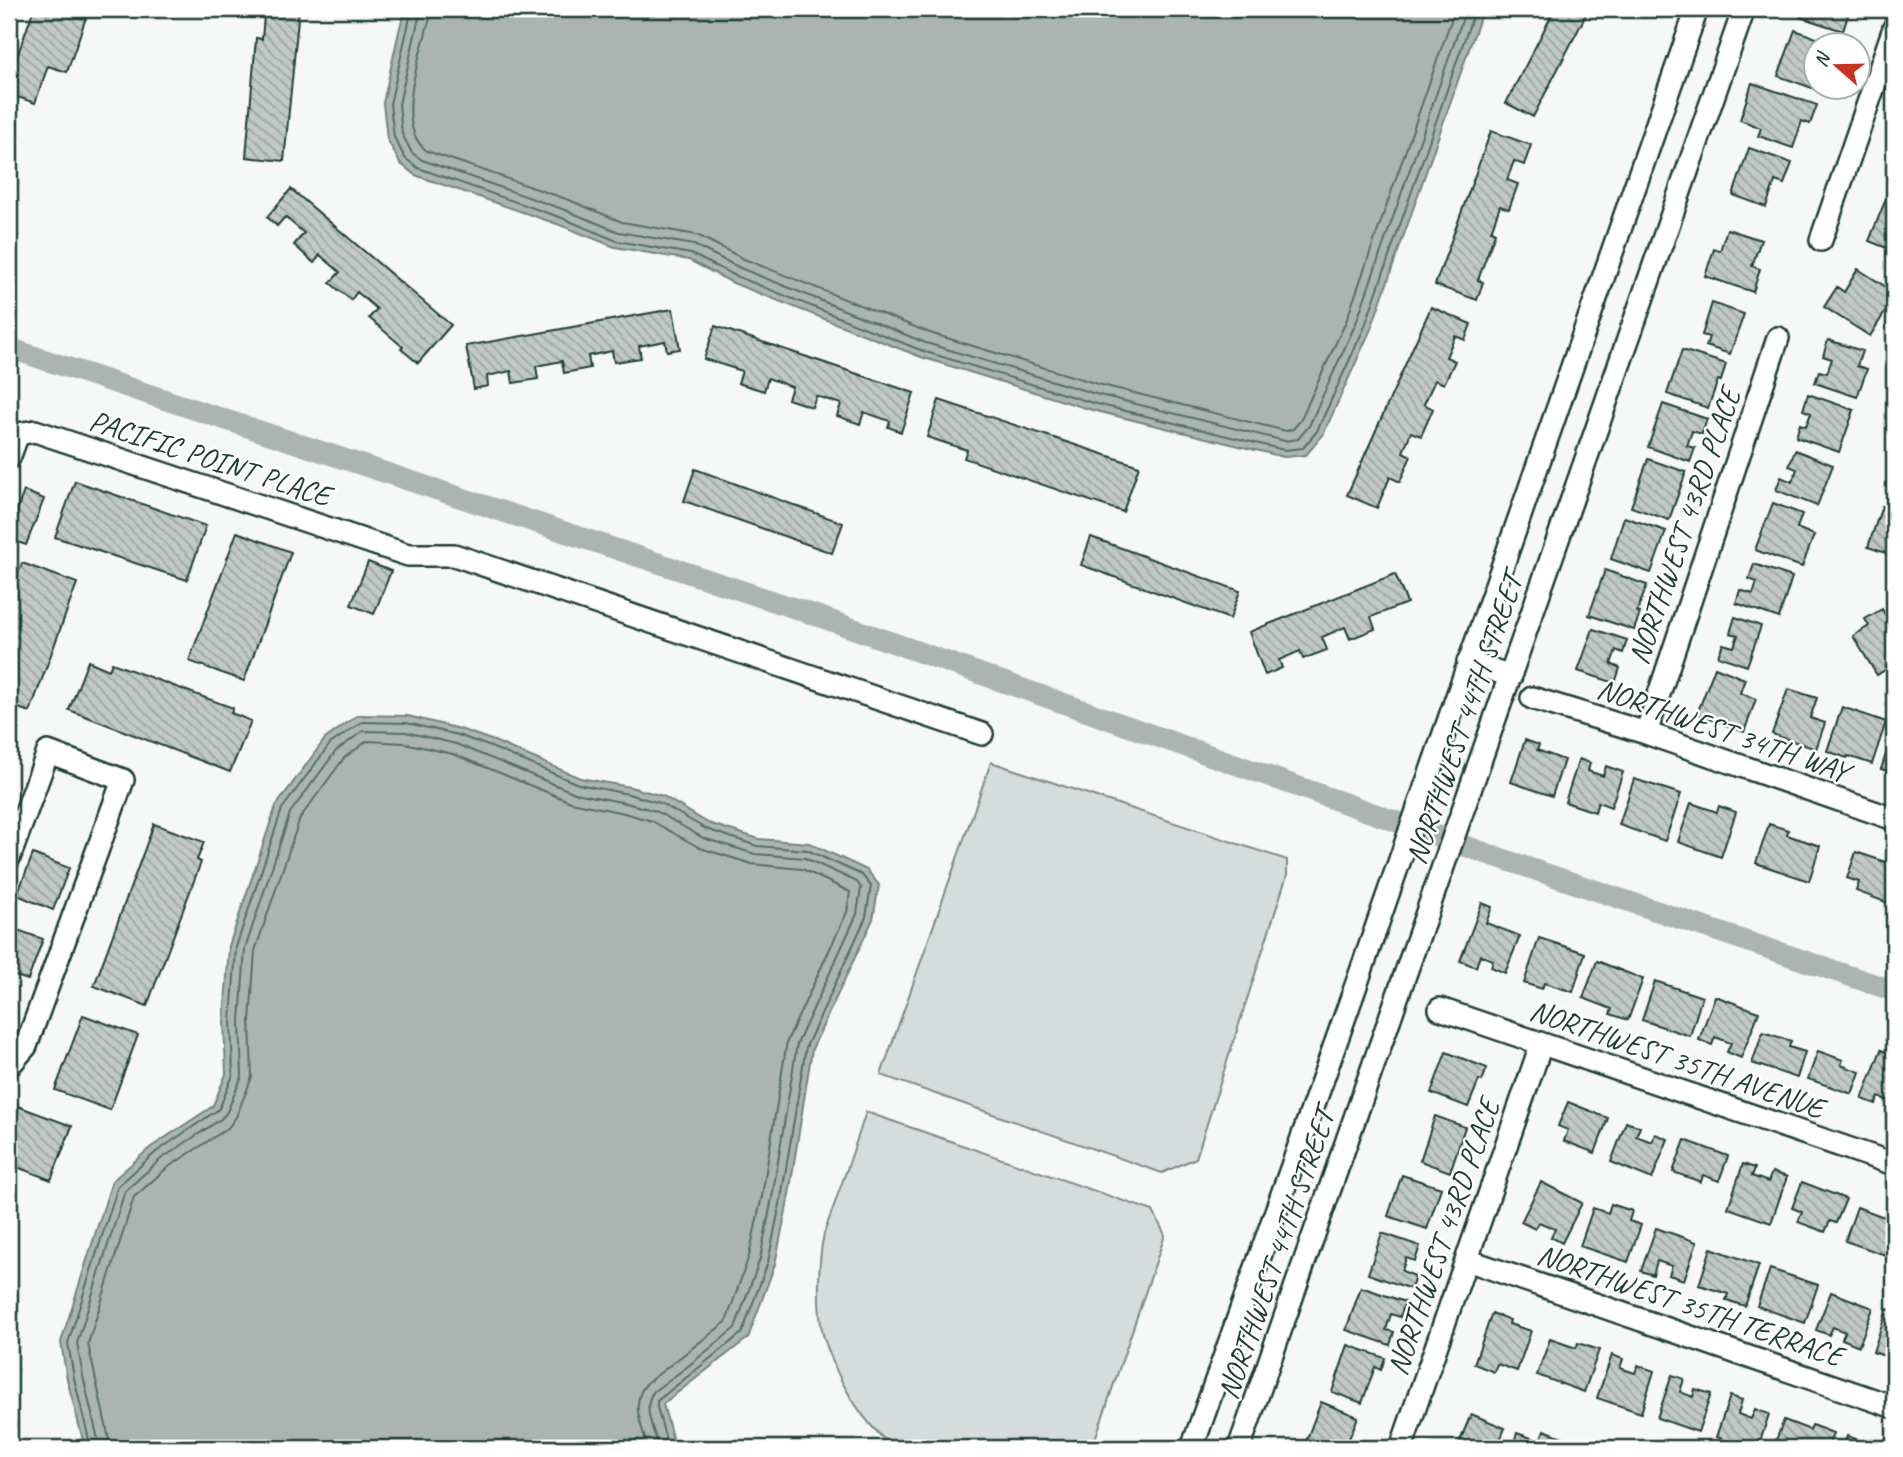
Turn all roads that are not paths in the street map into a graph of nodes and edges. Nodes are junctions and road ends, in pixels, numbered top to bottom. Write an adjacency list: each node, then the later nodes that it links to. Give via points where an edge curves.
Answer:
1 (1696, 9): 7 (street, NORTHWEST 44TH STREET)
2 (1744, 9): 8 (street, NORTHWEST 44TH STREET)
3 (1894, 28): 4 (street)
4 (1821, 240)
5 (1778, 338): 10 (street, NORTHWEST 43RD PLACE)
6 (9, 458): 11 (street, PACIFIC POINT PLACE, via 18,434 36,431 408,555 454,555)
7 (1468, 662): 8 (street); 20 (street, NORTHWEST 44TH STREET)
8 (1511, 676): 21 (street, NORTHWEST 44TH STREET)
9 (1532, 698): 10 (street, NORTHWEST 34TH WAY)
10 (1646, 733): 12 (street, NORTHWEST 34TH WAY)
11 (982, 734)
12 (1894, 819)
13 (9, 858): 16 (street, via 48,752 123,779 26,1046)
14 (1440, 1009): 15 (street, NORTHWEST 35TH AVENUE)
15 (1541, 1045): 17 (street, NORTHWEST 35TH AVENUE); 18 (street, NORTHWEST 43RD PLACE)
16 (9, 1066)
17 (1894, 1164)
18 (1466, 1260): 19 (street, NORTHWEST 35TH TERRACE); 22 (street, NORTHWEST 43RD PLACE)
19 (1894, 1407)
20 (1192, 1448)
21 (1239, 1448)
22 (1401, 1448)

